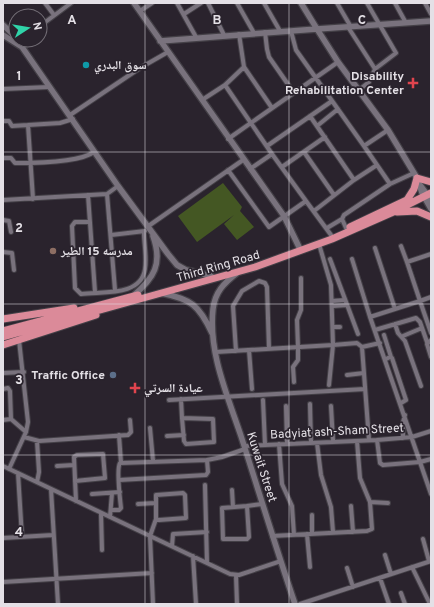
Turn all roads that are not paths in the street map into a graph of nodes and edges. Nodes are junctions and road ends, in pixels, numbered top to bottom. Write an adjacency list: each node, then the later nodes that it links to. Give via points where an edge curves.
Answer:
1 (45, 3): 20 (street)
2 (61, 3): 16 (street)
3 (71, 3): 16 (street)
4 (134, 3): 17 (main road)
5 (177, 3): 18 (street)
6 (201, 3): 18 (street)
7 (208, 3): 32 (street)
8 (236, 3): 30 (street)
9 (264, 3): 27 (street)
10 (302, 3): 26 (main road)
11 (336, 3): 25 (street)
12 (367, 3): 24 (street)
13 (395, 3): 23 (street)
14 (425, 3): 19 (street)
15 (150, 4): 17 (street)
16 (64, 8): 20 (street)
17 (140, 11): 34 (main road)
18 (184, 14): 33 (street)
19 (431, 14)
20 (54, 15): 21 (street)
21 (48, 20)
22 (431, 21): 23 (main road)
23 (406, 23): 24 (main road)
24 (380, 24): 25 (main road); 39 (street, via 396,53)
25 (350, 27): 26 (main road); 39 (street)
26 (317, 29): 28 (main road); 37 (main road)
27 (280, 31): 28 (main road); 29 (main road)
28 (291, 31): 40 (street, via 294,46)
29 (265, 32): 30 (main road); 45 (street, via 270,57)
30 (254, 33): 31 (main road)
31 (239, 34): 32 (main road); 38 (street)
32 (224, 35): 33 (main road)
33 (196, 37): 34 (main road)
34 (160, 41): 36 (main road)
35 (24, 48): 42 (main road)
36 (168, 52): 46 (main road); 51 (street, via 140,68)
37 (338, 62): 40 (street); 44 (main road)
38 (244, 67): 41 (street); 48 (street)
39 (375, 69): 44 (street, via 369,82)
40 (315, 78): 45 (street); 47 (street)
41 (225, 85): 46 (street); 53 (street)
42 (49, 87): 43 (street); 51 (main road)
43 (3, 89)
44 (359, 90): 56 (main road)
45 (294, 93): 48 (street)
46 (202, 100): 58 (main road)
47 (332, 100): 49 (street); 50 (street)
48 (272, 108): 53 (street)
49 (338, 110): 55 (street); 60 (street)
50 (310, 116): 55 (street); 59 (street)
51 (71, 117): 54 (street, via 60,123); 61 (main road)
52 (3, 121): 54 (street, via 8,121 12,126)
53 (252, 124): 58 (street); 59 (street)
54 (28, 125): 66 (street)
55 (317, 126): 57 (street)
56 (388, 130): 60 (street); 71 (main road)
57 (325, 137): 62 (street); 72 (street)
58 (228, 139): 65 (main road)
59 (267, 146): 63 (street)
60 (364, 146): 67 (street)
61 (94, 152): 66 (street, via 81,158); 75 (main road)
62 (304, 152): 68 (street); 79 (street)
63 (272, 154): 68 (street); 69 (street)
64 (3, 158): 66 (street, via 11,158 15,163)
65 (243, 160): 69 (main road); 70 (street)
66 (30, 162): 80 (street)
67 (377, 165): 72 (street); 74 (street)
68 (282, 167): 83 (street)
69 (250, 169): 87 (main road)
70 (228, 170): 87 (street, via 269,227); 94 (street)
71 (415, 175): 73 (highway); 74 (street); 76 (main road); 82 (highway, via 414,189)
72 (354, 180): 79 (street)
73 (431, 182)
74 (390, 184): 89 (street)
75 (118, 186): 77 (street); 94 (main road)
76 (427, 193): 82 (highway, Third Ring Road); 84 (main road); 86 (highway, Third Ring Road)
77 (107, 194): 78 (street); 96 (street)
78 (88, 195): 80 (street); 91 (street)
79 (334, 195): 85 (street)
80 (33, 199): 81 (street)
81 (3, 200)
82 (407, 200): 93 (highway, Third Ring Road)
83 (306, 201): 85 (street); 87 (street)
84 (431, 208)
85 (314, 211): 92 (street)
86 (391, 213): 88 (highway, via 417,211); 98 (highway, Third Ring Road)
87 (284, 216): 100 (main road)
88 (431, 217)
89 (342, 219): 92 (street); 93 (street)
90 (3, 220): 95 (street, via 9,221)
91 (90, 222): 112 (street); 112 (street, via 75,222 72,226 76,288 81,294)
92 (327, 228): 97 (street)
93 (346, 228): 97 (highway, Third Ring Road)
94 (148, 230): 96 (street); 109 (main road, via 177,264 186,270); 111 (street, via 145,272 132,288); 114 (main road, via 157,251 157,263 149,281)
95 (11, 232)
96 (111, 235): 111 (street)
97 (332, 235): 100 (highway, Third Ring Road)
98 (319, 244): 108 (highway, Third Ring Road); 117 (street, via 330,276)
99 (402, 246): 106 (street)
100 (299, 247): 109 (highway, Third Ring Road)
101 (375, 248): 122 (street)
102 (3, 252): 107 (street, via 12,252)
103 (431, 254): 106 (street)
104 (330, 259): 116 (street)
105 (352, 259): 123 (street)
106 (407, 262): 118 (street)
107 (14, 270)
108 (239, 272): 113 (highway, Third Ring Road); 133 (main road, Kuwait Street, via 222,286 215,300)
109 (211, 276): 114 (highway, Third Ring Road)
110 (301, 278): 143 (street, via 302,310 297,320)
111 (115, 290): 112 (street)
112 (95, 292)
113 (161, 293): 119 (highway, Third Ring Road); 133 (main road, Kuwait Street, via 182,298 195,305 205,317)
114 (132, 297): 119 (highway, Third Ring Road)
115 (431, 297): 118 (street)
116 (345, 300): 117 (street); 120 (street)
117 (332, 301): 121 (street)
118 (420, 301): 122 (street); 131 (street)
119 (113, 305): 124 (highway); 130 (highway, Third Ring Road); 136 (highway, Third Ring Road); 137 (highway, via 84,320)
120 (346, 305): 121 (street); 132 (street)
121 (333, 306): 126 (street)
122 (395, 309): 123 (street)
123 (370, 317): 129 (street)
124 (3, 319)
125 (395, 324): 128 (street, via 416,318); 129 (street); 135 (street)
126 (333, 327): 127 (street); 141 (street)
127 (340, 327)
128 (422, 328): 135 (street); 138 (street)
129 (375, 330): 139 (street)
130 (3, 331)
131 (431, 333)
132 (358, 334)
133 (214, 335): 147 (main road, Kuwait Street)
134 (384, 335): 148 (street)
135 (402, 336): 157 (street)
136 (3, 337)
137 (19, 340): 140 (highway); 151 (street)
138 (429, 341): 149 (street)
139 (380, 343): 142 (street); 150 (street)
140 (3, 345)
141 (333, 345): 142 (street, via 357,343); 143 (street); 156 (street)
142 (362, 346): 153 (street)
143 (298, 347): 144 (street); 155 (street, via 298,360 293,367)
144 (269, 349): 145 (street); 146 (street, via 267,287 260,281 242,291 233,306)
145 (249, 350): 146 (street); 158 (street)
146 (236, 351): 147 (street)
147 (216, 352): 161 (main road, Kuwait Street)
148 (391, 357): 150 (street); 166 (street, via 406,400)
149 (431, 357)
150 (386, 359): 166 (street)
151 (24, 372): 152 (street); 177 (street, via 28,419)
152 (3, 373)
153 (364, 373): 154 (street); 160 (street)
154 (347, 375)
155 (294, 382)
156 (329, 385)
157 (420, 386)
158 (252, 388)
159 (3, 389): 172 (street, via 10,391)
160 (365, 389): 161 (street); 184 (street)
161 (227, 394): 162 (main road); 194 (main road, Kuwait Street)
162 (221, 397): 163 (street)
163 (181, 399): 164 (street); 171 (street)
164 (169, 400)
165 (263, 400): 193 (street)
166 (401, 403): 170 (street)
167 (310, 404): 189 (street)
168 (286, 406): 192 (street)
169 (331, 406): 187 (street)
170 (405, 415): 182 (street); 183 (street, via 402,422)
171 (182, 418): 179 (street); 179 (street, via 213,419 215,440 212,443 186,444)
172 (12, 419): 173 (street); 177 (street)
173 (3, 420)
174 (130, 420): 178 (street, via 130,434)
175 (150, 428): 197 (street)
176 (431, 431): 182 (street, Badyiat ash-Sham Street)
177 (26, 432): 181 (street)
178 (119, 435): 186 (street); 199 (street)
179 (184, 435): 180 (street)
180 (167, 436)
181 (24, 437): 186 (street); 203 (street)
182 (412, 437): 183 (street, Badyiat ash-Sham Street); 198 (street)
183 (403, 438): 185 (street, Badyiat ash-Sham Street)
184 (369, 440): 185 (street, Badyiat ash-Sham Street); 188 (street, Badyiat ash-Sham Street)
185 (377, 440): 198 (street, via 381,464)
186 (37, 441): 207 (street)
187 (333, 441): 188 (street, Badyiat ash-Sham Street); 190 (street, Badyiat ash-Sham Street)
188 (357, 441): 216 (street, via 360,478)
189 (311, 443): 190 (street, Badyiat ash-Sham Street); 192 (street, Badyiat ash-Sham Street)
190 (317, 443): 230 (street, via 321,475 331,506)
191 (279, 444): 192 (street, Badyiat ash-Sham Street); 193 (street, Badyiat ash-Sham Street); 232 (street, via 283,490 292,506)
192 (287, 444)
193 (265, 445): 194 (street, Badyiat ash-Sham Street)
194 (244, 447): 196 (street, Badyiat ash-Sham Street, via 222,457); 220 (main road, Kuwait Street)
195 (431, 459): 198 (street)
196 (207, 460): 197 (street, Badyiat ash-Sham Street); 205 (street, via 206,475)
197 (153, 461): 199 (street, Badyiat ash-Sham Street)
198 (420, 462): 214 (street)
199 (121, 463): 205 (street, via 118,466)
200 (74, 464): 202 (street); 206 (street); 206 (street, via 74,457 77,455 104,455 105,478)
201 (3, 466): 203 (street)
202 (57, 466)
203 (9, 469): 204 (street)
204 (18, 473): 207 (street); 238 (street)
205 (119, 480): 211 (street)
206 (75, 481): 215 (street)
207 (37, 482): 209 (street)
208 (205, 486): 229 (street)
209 (51, 489): 215 (street); 235 (street)
210 (232, 490): 223 (street)
211 (120, 492): 212 (street); 224 (street, via 121,509)
212 (112, 493): 213 (street); 224 (street)
213 (92, 494)
214 (431, 494)
215 (76, 500): 225 (street)
216 (370, 502): 218 (street); 231 (street, via 372,529)
217 (155, 503): 219 (street); 228 (street); 228 (street, via 154,497 157,494 185,495 186,518)
218 (388, 503)
219 (138, 504)
220 (262, 504): 221 (street); 237 (main road, Kuwait Street)
221 (247, 506): 223 (street); 223 (street, via 249,537 225,540 222,510 223,507)
222 (351, 506): 231 (street)
223 (233, 507)
224 (112, 510): 227 (street)
225 (101, 512): 227 (street); 242 (street)
226 (312, 515): 234 (street)
227 (110, 517): 236 (street)
228 (156, 518): 236 (street)
229 (207, 532): 241 (street, via 173,534); 247 (street)
230 (333, 532): 231 (street); 234 (street)
231 (353, 532)
232 (294, 534): 233 (street); 237 (street)
233 (307, 534): 234 (street); 248 (street)
234 (312, 534)
235 (53, 535): 238 (street); 255 (street)
236 (150, 536): 241 (street); 251 (street)
237 (272, 536): 245 (main road, Kuwait Street)
238 (22, 537): 239 (street)
239 (3, 538)
240 (423, 539): 246 (street)
241 (172, 546): 244 (street)
242 (102, 550)
243 (385, 555): 252 (street)
244 (193, 556): 247 (street); 261 (street)
245 (281, 561): 253 (street); 263 (main road, Kuwait Street)
246 (430, 561): 249 (street)
247 (207, 563): 253 (street)
248 (310, 567)
249 (412, 567): 252 (street); 267 (street)
250 (346, 568): 257 (street)
251 (152, 573): 255 (street); 260 (street)
252 (391, 574): 254 (street)
253 (236, 575): 262 (street)
254 (380, 578): 257 (street); 265 (street)
255 (56, 579): 256 (street); 259 (street)
256 (3, 582)
257 (353, 587): 264 (street)
258 (401, 593): 266 (street)
259 (58, 604)
260 (154, 604)
261 (196, 604)
262 (237, 604)
263 (295, 604)
264 (300, 604)
265 (389, 604)
266 (405, 604)
267 (430, 604)

